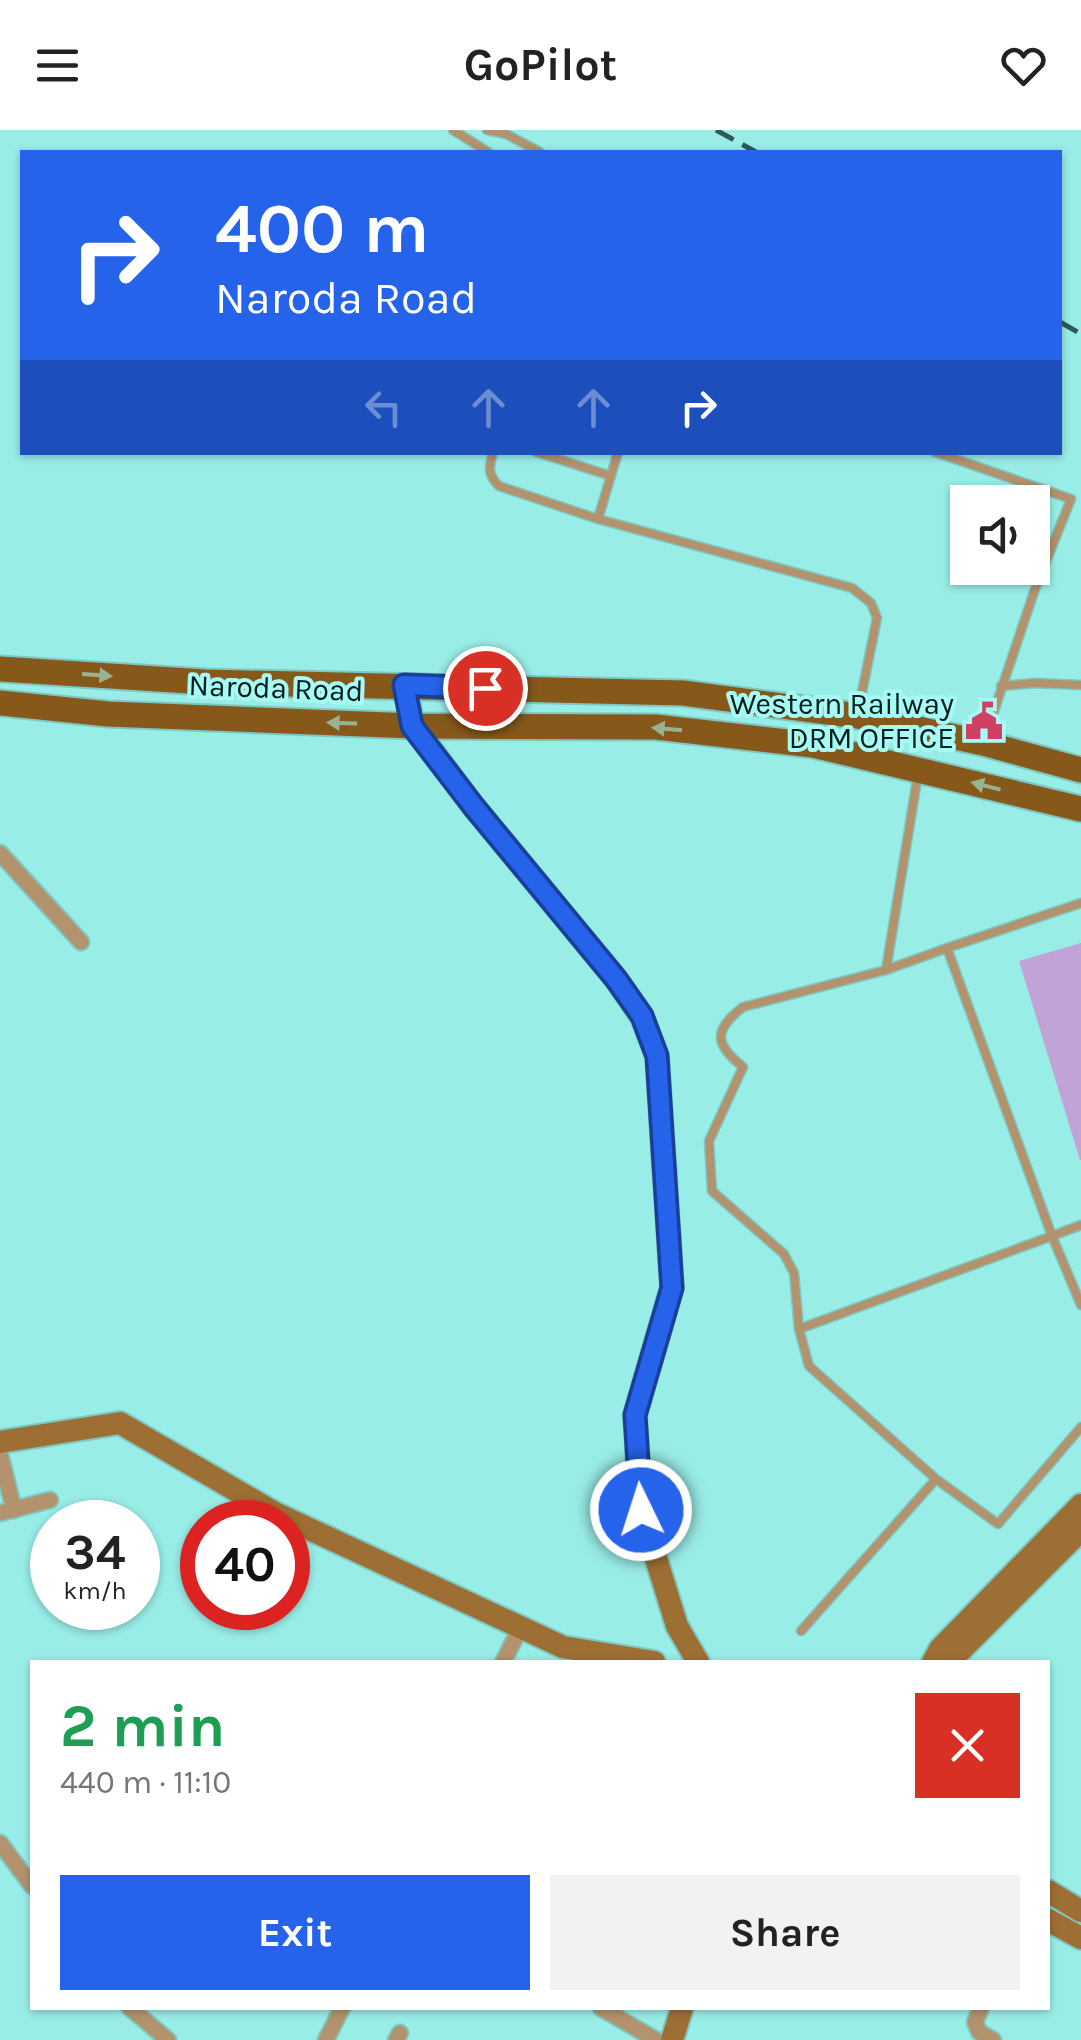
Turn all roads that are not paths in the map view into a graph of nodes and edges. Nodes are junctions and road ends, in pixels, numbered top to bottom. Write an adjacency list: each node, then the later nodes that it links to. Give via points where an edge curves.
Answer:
1 (453, 130): 3 (lane)
2 (486, 130): 4 (lane)
3 (485, 150)
4 (536, 150)
5 (493, 455): 12 (lane, via 489,469 499,486)
6 (545, 455): 9 (lane)
7 (617, 455): 9 (lane)
8 (945, 455): 10 (lane)
9 (611, 476): 12 (lane)
10 (1071, 499): 11 (lane); 16 (lane)
11 (1081, 503)
12 (598, 519): 18 (lane, via 852,588 871,602 878,618)
13 (0, 669): 14 (main road, Naroda Road, one-way to 14)
14 (404, 685): 18 (main road, Naroda Road, via 683,693); 19 (street)
15 (1081, 685): 16 (lane)
16 (1001, 686): 20 (lane)
17 (0, 703): 19 (main road, Naroda Road, one-way to 17)
18 (858, 716): 20 (main road, Naroda Road)
19 (412, 726): 21 (main road, Naroda Road, one-way to 19, via 813,745 656,727); 44 (street, via 616,979 642,1016 657,1056 672,1288 635,1415 641,1510 677,1626)
20 (983, 742): 22 (main road, Naroda Road)
21 (919, 770): 23 (main road, Naroda Road, one-way to 21); 28 (lane)
22 (1081, 770)
23 (1081, 809)
24 (0, 852): 26 (street)
25 (1081, 903): 27 (lane)
26 (81, 942)
27 (947, 948): 28 (lane); 30 (lane)
28 (886, 970): 32 (lane, via 743,1007 720,1034 723,1048 743,1068 709,1141 712,1192 784,1254 794,1272)
29 (1081, 1225): 30 (lane)
30 (1052, 1236): 31 (lane); 32 (lane)
31 (1081, 1304)
32 (799, 1329): 36 (lane, via 808,1366)
33 (1081, 1427): 36 (lane, via 998,1524)
34 (0, 1442): 40 (street, via 120,1422 275,1513)
35 (0, 1454): 38 (street)
36 (936, 1480): 41 (lane)
37 (1081, 1504): 45 (street)
38 (7, 1512)
39 (1081, 1530): 46 (street)
40 (520, 1627): 42 (street); 43 (street, via 563,1647)
41 (800, 1631)
42 (505, 1660)
43 (642, 1660)
44 (697, 1660)
45 (935, 1660)
46 (948, 1660)
47 (0, 1843): 48 (street)
48 (30, 1883)
49 (1050, 1892): 50 (street)
50 (1081, 1910)
51 (1050, 1921): 52 (street)
52 (1081, 1938)
53 (132, 2010): 58 (street)
54 (341, 2010): 59 (street)
55 (604, 2010): 60 (street)
56 (681, 2010): 61 (street)
57 (980, 2010): 62 (street, via 979,2032)
58 (168, 2040)
59 (326, 2040)
60 (656, 2040)
61 (672, 2040)
62 (993, 2040)

